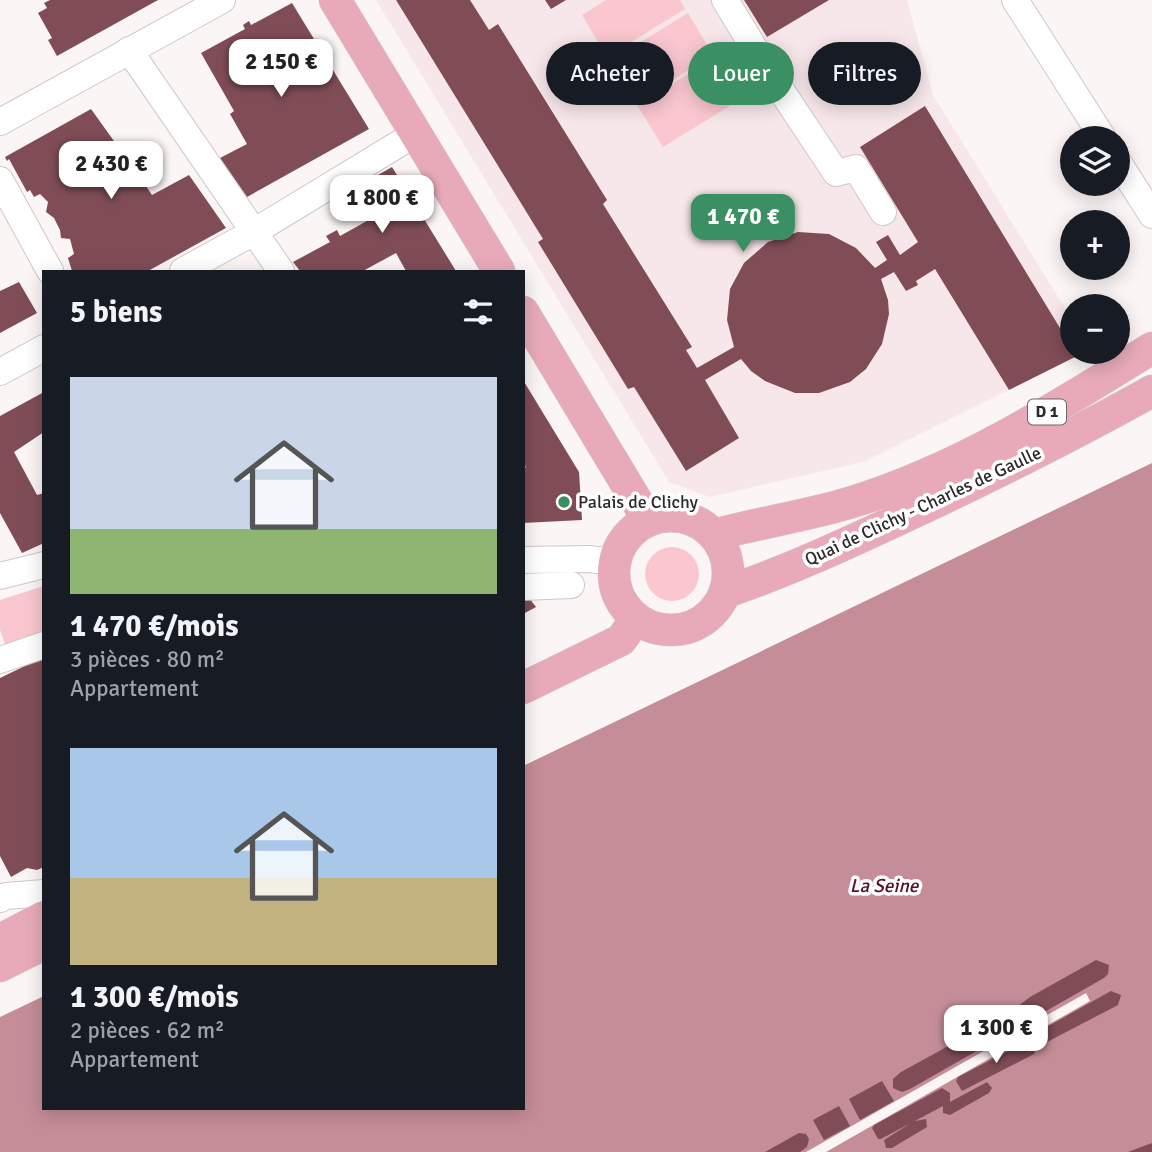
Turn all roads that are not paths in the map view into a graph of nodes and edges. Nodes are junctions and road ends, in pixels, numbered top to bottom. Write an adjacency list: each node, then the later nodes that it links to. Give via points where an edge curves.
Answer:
1 (222, 0): 5 (street)
2 (335, 0): 8 (main road)
3 (725, 0): 11 (street, via 836,173 856,168)
4 (1015, 0): 7 (street)
5 (129, 50): 6 (street); 13 (street)
6 (0, 122)
7 (1095, 126)
8 (415, 134): 13 (street); 17 (main road)
9 (0, 180): 14 (street)
10 (1130, 181): 12 (street)
11 (883, 212)
12 (1152, 215)
13 (252, 233): 15 (street); 16 (street)
14 (49, 270)
15 (185, 270)
16 (280, 270)
17 (498, 270)
18 (525, 315): 23 (main road)
19 (1152, 348): 24 (main road, Quai de Clichy - Charles de Gaulle / D 1, via 990,444 938,468 849,503)
20 (42, 349): 21 (street)
21 (0, 372)
22 (1152, 391): 31 (main road, Quai de Clichy - Charles de Gaulle, via 903,517 807,562)
23 (648, 520): 24 (main road, via 671,516 695,521); 26 (main road, via 621,544)
24 (714, 535): 31 (main road, via 725,552)
25 (525, 559): 26 (street)
26 (614, 562): 32 (main road, via 618,597)
27 (42, 565): 28 (street)
28 (1, 574)
29 (571, 585): 30 (street)
30 (525, 587)
31 (726, 592): 32 (main road, via 712,614 688,629 661,630)
32 (636, 620): 35 (main road, via 621,640)
33 (42, 646): 34 (street)
34 (0, 660)
35 (525, 687)
36 (42, 893): 37 (street)
37 (0, 899)
38 (42, 918): 39 (main road)
39 (0, 940)
40 (42, 945): 41 (main road)
41 (0, 966)

